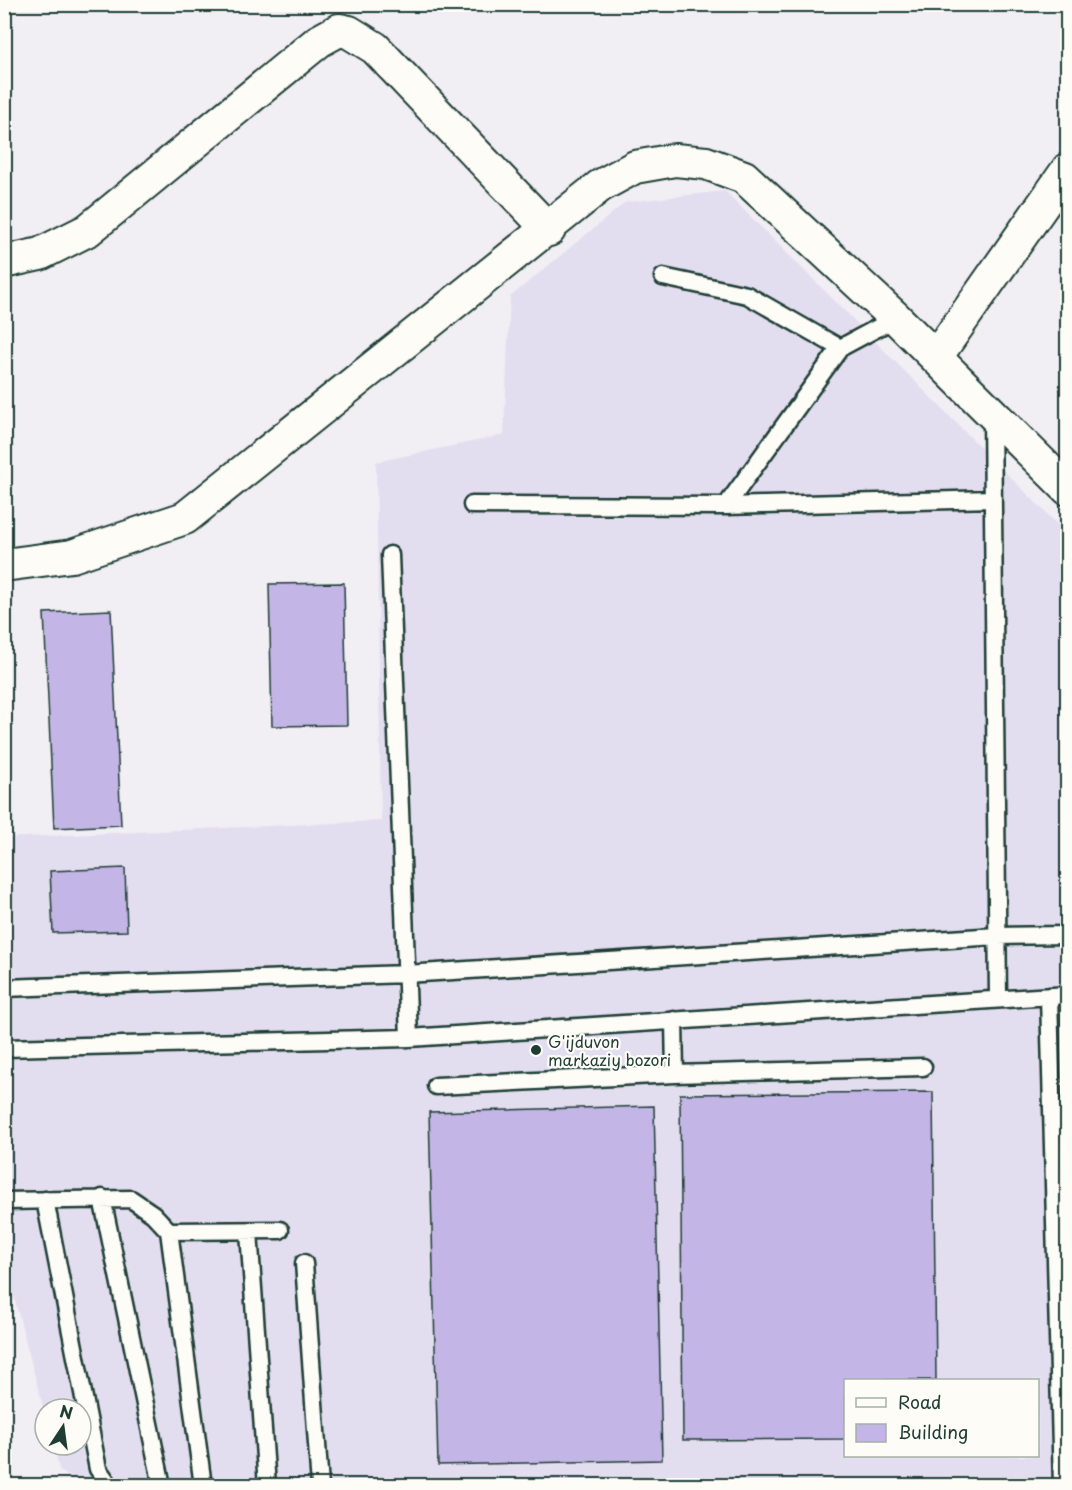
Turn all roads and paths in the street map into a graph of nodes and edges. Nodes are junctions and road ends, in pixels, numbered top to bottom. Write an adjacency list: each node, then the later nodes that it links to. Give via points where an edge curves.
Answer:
1 (1068, 169): 7 (street)
2 (549, 230): 3 (street, via 375,48 339,30 319,41 87,230 40,254); 5 (street, via 600,186 635,167 675,160 706,163 744,177); 14 (street, via 185,518 72,556)
3 (4, 262)
4 (663, 277): 6 (lane, via 747,295)
5 (896, 318): 6 (lane); 7 (street)
6 (840, 348): 12 (lane)
7 (936, 357): 8 (street)
8 (992, 413): 9 (street); 10 (lane)
9 (1068, 489)
10 (993, 500): 12 (lane); 16 (lane)
11 (472, 505): 12 (lane)
12 (726, 506)
13 (390, 555): 17 (lane)
14 (4, 565)
15 (1068, 935): 16 (lane)
16 (997, 936): 17 (lane); 21 (lane)
17 (406, 974): 18 (lane); 23 (lane)
18 (4, 988)
19 (1068, 995): 20 (lane)
20 (1049, 996): 21 (lane); 35 (lane)
21 (998, 998): 22 (lane)
22 (674, 1020): 23 (lane); 26 (lane)
23 (409, 1038): 24 (lane)
24 (4, 1048)
25 (924, 1067): 26 (lane)
26 (675, 1074): 27 (lane)
27 (436, 1086)
28 (102, 1198): 29 (lane); 32 (lane, via 131,1199); 37 (lane)
29 (45, 1200): 30 (lane); 36 (lane, via 98,1469)
30 (4, 1201)
31 (280, 1230): 33 (lane)
32 (169, 1231): 33 (lane); 38 (lane)
33 (249, 1232): 39 (lane)
34 (304, 1263): 40 (lane)
35 (1063, 1379): 41 (lane)
36 (110, 1485)
37 (162, 1485)
38 (202, 1485)
39 (267, 1485)
40 (320, 1485)
41 (1062, 1485)

